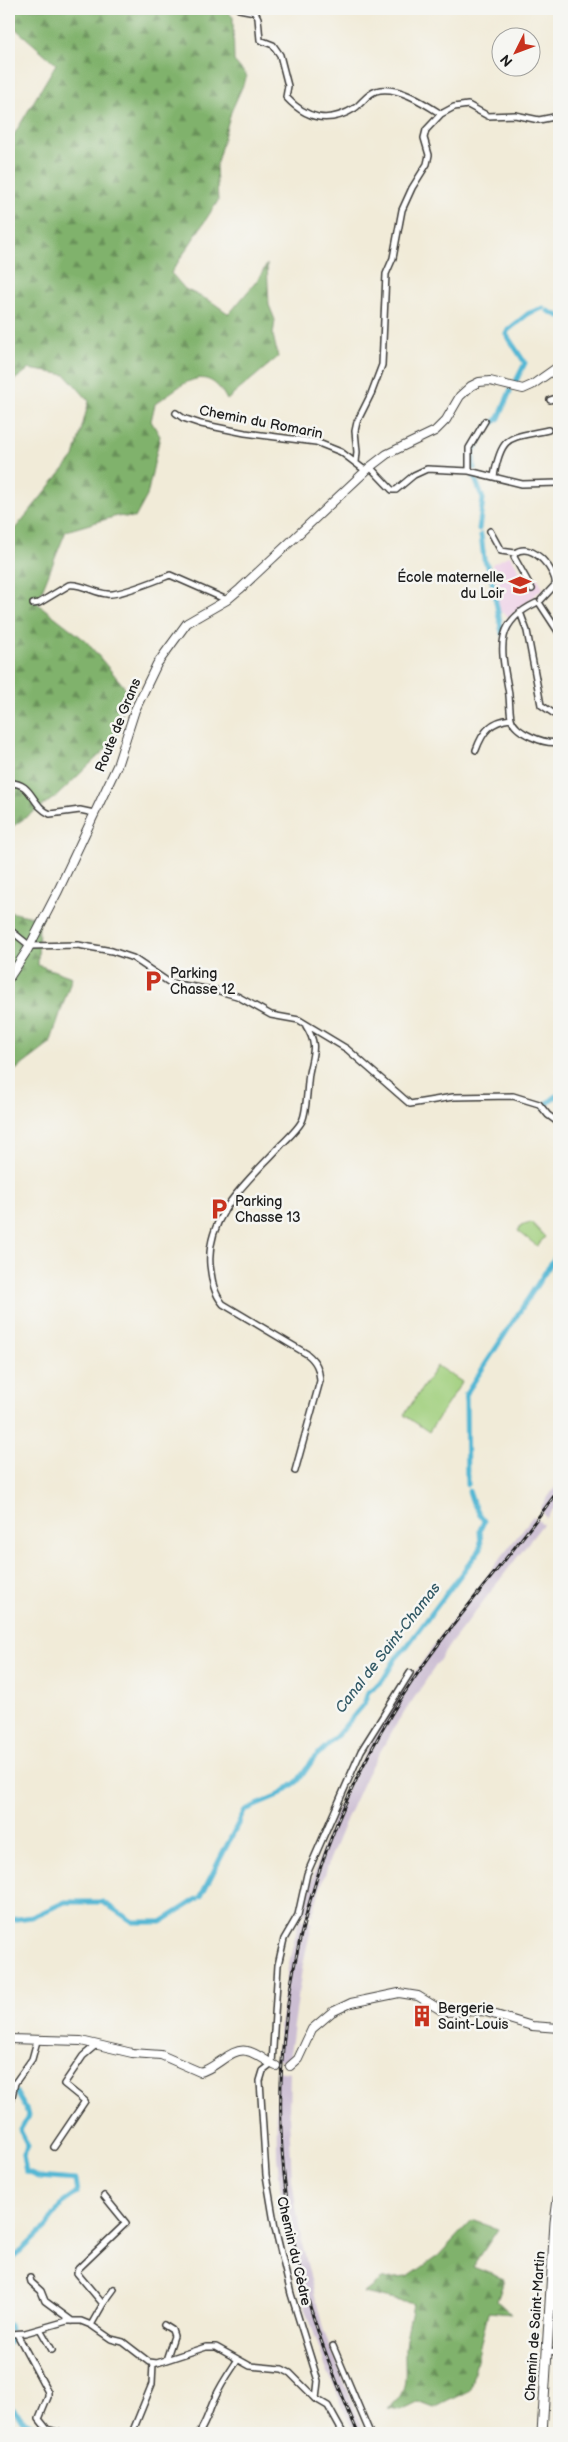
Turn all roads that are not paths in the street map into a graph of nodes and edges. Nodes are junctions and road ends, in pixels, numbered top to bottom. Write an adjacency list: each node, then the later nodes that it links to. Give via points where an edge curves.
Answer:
1 (239, 9): 2 (street, via 255,12 260,40 273,45 280,55 288,86 286,97 301,110 324,120 332,119 377,91 394,91)
2 (441, 114): 3 (street, via 454,107 468,105 488,116 515,115 539,120); 10 (street, via 426,130 427,164 402,210 393,258 386,274 382,365 357,422)
3 (559, 116)
4 (559, 366): 11 (street, Route de Grans, via 523,389 490,381 471,386 435,431 387,454)
5 (559, 397): 6 (street)
6 (550, 400)
7 (176, 413): 10 (street, Chemin du Romarin, via 201,424 316,442 342,452)
8 (485, 421): 12 (street, via 469,448)
9 (548, 430): 13 (street, via 503,443)
10 (356, 462): 11 (street, Chemin du Romarin)
11 (368, 469): 12 (street, Chemin du Romarin, via 392,490 427,469); 18 (street, Route de Grans)
12 (469, 471): 13 (street)
13 (494, 476): 14 (street, via 522,484)
14 (559, 484)
15 (490, 531): 16 (street, via 501,551)
16 (515, 553): 17 (street, via 514,557); 19 (street, via 531,550 555,577 555,585)
17 (532, 588)
18 (227, 600): 20 (street, via 170,575 110,595 69,585); 28 (street, Route de Grans, via 186,623 157,664 135,710 117,766)
19 (539, 602): 21 (street); 22 (street)
20 (33, 604)
21 (520, 612): 23 (street, via 527,631 541,705); 24 (street, via 506,630 502,649)
22 (559, 633)
23 (559, 716)
24 (511, 719): 25 (street, via 518,728 542,742); 26 (street, via 497,720 492,724)
25 (559, 742)
26 (476, 750)
27 (9, 784): 28 (street, via 26,787 37,805 50,814 80,810)
28 (94, 813): 30 (street, Route de Grans)
29 (9, 930): 30 (street)
30 (30, 946): 31 (street, Route de Grans); 32 (street, via 78,945 112,951 133,958 170,983 237,996 265,1012 299,1020)
31 (9, 978)
32 (306, 1026): 33 (street, via 347,1049 410,1104 453,1096 513,1096 539,1104); 34 (street, via 315,1046 305,1115 293,1133 240,1187 214,1232 210,1248 215,1295 223,1304 307,1354 315,1360 319,1370 320,1381)
33 (559, 1124)
34 (295, 1471)
35 (410, 1673): 40 (street, via 361,1751 307,1874 298,1915 284,1938 278,1965)
36 (559, 2028): 41 (street, via 532,2026 483,2011 444,2012 418,1996 399,1993 351,2003 332,2012 312,2029 298,2059)
37 (9, 2039): 38 (street)
38 (37, 2041): 39 (street, via 71,2040); 42 (street, via 32,2059 15,2084)
39 (96, 2044): 40 (street, via 161,2056 200,2072 241,2051 248,2051); 43 (street, via 83,2056 64,2084 85,2101)
40 (274, 2065): 62 (street, Chemin du Cèdre, via 263,2071 260,2081 266,2175 291,2294 318,2381)
41 (290, 2066)
42 (9, 2110)
43 (54, 2147)
44 (559, 2192): 57 (main road, Chemin de Saint-Martin)
45 (104, 2196): 48 (street, via 126,2225 77,2271)
46 (30, 2278): 49 (street, via 45,2302)
47 (114, 2289): 48 (street)
48 (103, 2304): 50 (street)
49 (72, 2321): 50 (street); 52 (street)
50 (91, 2325): 61 (street)
51 (164, 2325): 59 (street, via 172,2330 174,2336)
52 (40, 2329): 54 (street); 56 (street)
53 (9, 2334): 54 (street)
54 (17, 2334): 63 (street, via 48,2392 39,2419 47,2429)
55 (333, 2346): 64 (street)
56 (52, 2350)
57 (547, 2351): 58 (street); 68 (main road, Chemin de Saint-Martin)
58 (559, 2352)
59 (166, 2360): 60 (street, via 216,2346); 61 (street)
60 (237, 2361): 62 (street, via 250,2366 282,2369); 66 (street, via 222,2383)
61 (153, 2362): 65 (street, via 152,2384)
62 (316, 2399): 67 (street, via 328,2406)
63 (61, 2432)
64 (366, 2432)
65 (132, 2433)
66 (199, 2433)
67 (343, 2433)
68 (542, 2433)

